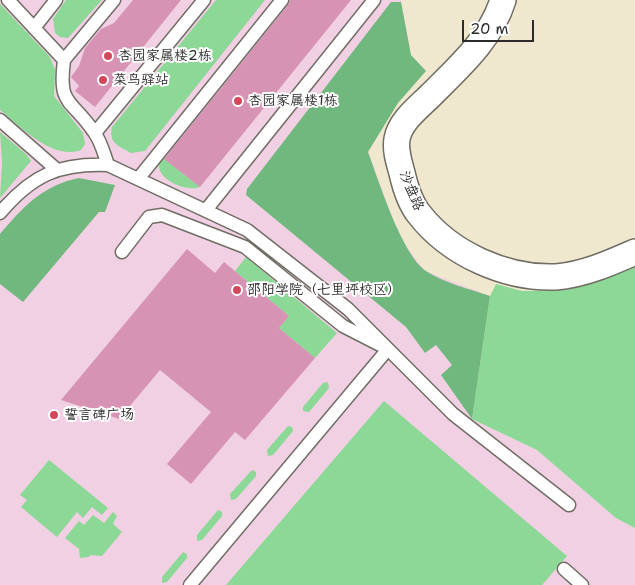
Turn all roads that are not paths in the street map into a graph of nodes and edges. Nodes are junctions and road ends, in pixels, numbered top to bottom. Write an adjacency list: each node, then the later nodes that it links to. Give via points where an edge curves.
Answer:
1 (8, 0): 8 (lane)
2 (56, 0): 8 (lane)
3 (114, 0): 9 (lane)
4 (204, 0): 11 (lane)
5 (282, 0): 14 (lane)
6 (374, 0): 15 (lane)
7 (503, 0): 18 (street, 沙盘路, via 492,28 461,65 404,122 397,139 398,159 418,213 436,232 463,252 494,267 526,275 556,276 600,267)
8 (34, 28): 9 (lane)
9 (64, 60): 11 (lane, via 61,84 65,98)
10 (0, 120): 13 (lane)
11 (95, 133): 12 (lane)
12 (108, 165): 13 (lane, via 83,164); 14 (lane)
13 (56, 169): 16 (lane, via 22,190)
14 (138, 178): 15 (lane)
15 (206, 210): 19 (lane, via 248,230 348,309)
16 (0, 213)
17 (122, 252): 19 (lane, via 149,217 162,215 245,247 343,326)
18 (635, 252)
19 (388, 349): 20 (lane, via 453,414); 22 (lane)
20 (569, 505)
21 (564, 569): 23 (lane)
22 (190, 585)
23 (582, 585)

